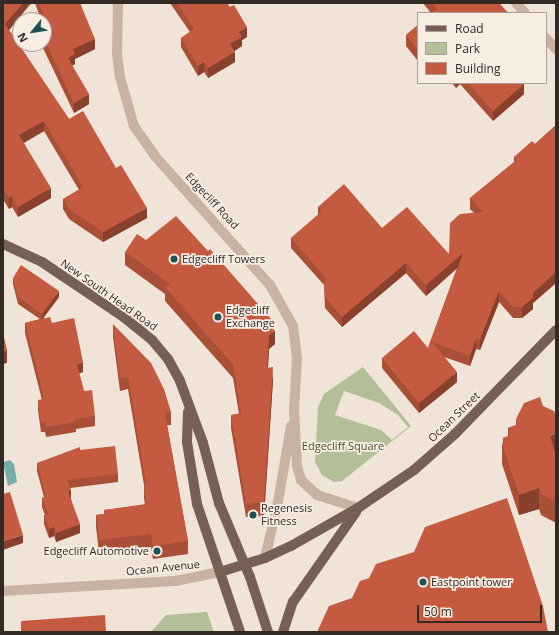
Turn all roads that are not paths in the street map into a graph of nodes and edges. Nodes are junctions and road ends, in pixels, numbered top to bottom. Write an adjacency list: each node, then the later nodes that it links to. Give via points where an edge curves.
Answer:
1 (118, 3): 9 (street, Edgecliff Road, via 117,54 120,77 134,126 154,156 246,257 279,300 293,326 296,343)
2 (516, 3): 3 (street)
3 (523, 12)
4 (547, 39): 5 (street)
5 (556, 49)
6 (3, 244): 8 (main road, New South Head Road, via 42,262 144,332 168,359 180,381)
7 (556, 330): 10 (main road, Ocean Street, via 455,434 418,467)
8 (188, 409): 12 (main road, New South Head Road, via 203,443 219,503); 13 (main road, New South Head Road, via 187,442 197,504)
9 (294, 411): 10 (street, Edgecliff Road, via 297,466 304,486 317,495); 11 (street, Edgecliff Road)
10 (358, 508): 11 (main road, Ocean Avenue); 17 (main road, via 293,602)
11 (265, 558): 12 (main road, Ocean Avenue)
12 (245, 565): 13 (main road, Ocean Avenue); 16 (main road, New South Head Road)
13 (220, 572): 14 (street, Ocean Avenue, via 175,581); 15 (main road, New South Head Road)
14 (3, 591)
15 (240, 632)
16 (268, 632)
17 (284, 632)

